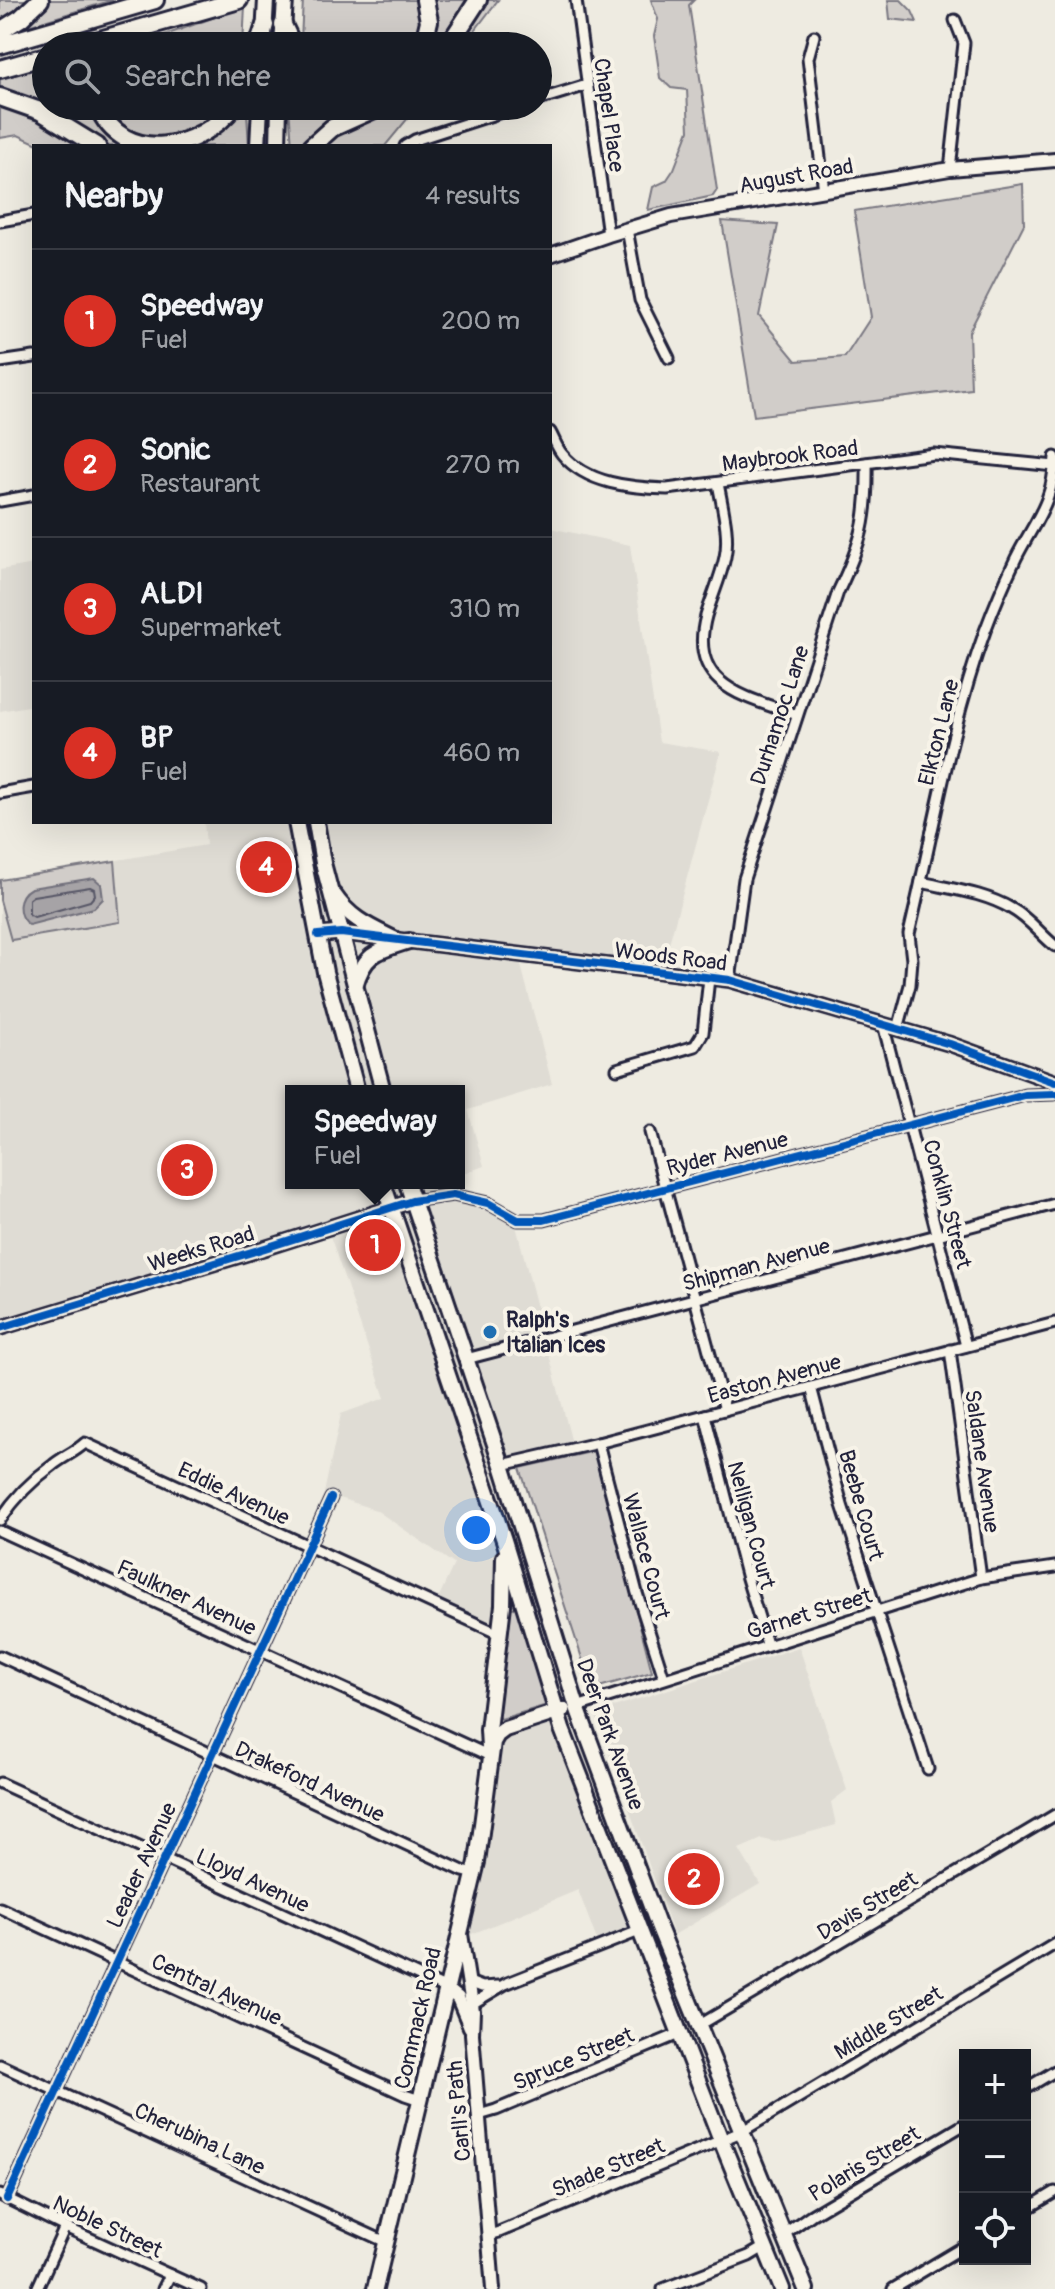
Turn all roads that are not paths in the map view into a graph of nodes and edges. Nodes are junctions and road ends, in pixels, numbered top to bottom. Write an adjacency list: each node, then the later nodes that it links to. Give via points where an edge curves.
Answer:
1 (40, 0): 13 (highway)
2 (155, 0): 14 (highway)
3 (239, 0): 9 (highway)
4 (266, 0): 11 (main road)
5 (285, 0): 12 (main road)
6 (425, 0): 20 (highway)
7 (478, 0): 21 (highway)
8 (576, 0): 27 (street, Chapel Place)
9 (177, 18): 15 (highway); 16 (highway)
10 (955, 20): 46 (street, via 964,43)
11 (265, 25): 17 (highway)
12 (283, 25): 18 (main road); 19 (highway)
13 (0, 31)
14 (45, 32)
15 (128, 32)
16 (152, 32)
17 (264, 32)
18 (283, 32)
19 (286, 32)
20 (426, 32)
21 (457, 32)
22 (32, 36): 24 (highway)
23 (814, 36): 47 (street, via 808,58)
24 (0, 45)
25 (32, 60): 26 (highway)
26 (0, 69)
27 (587, 85): 28 (street); 51 (street, Chapel Place)
28 (552, 96)
29 (0, 97): 30 (highway)
30 (32, 108)
31 (55, 120): 38 (highway)
32 (105, 120): 39 (highway, via 122,136)
33 (221, 120): 40 (highway)
34 (259, 120): 41 (main road)
35 (279, 120): 42 (main road)
36 (350, 120): 43 (highway)
37 (477, 120): 44 (street)
38 (94, 144)
39 (143, 144)
40 (174, 144)
41 (258, 144)
42 (278, 144)
43 (314, 144)
44 (408, 144)
45 (1055, 160): 46 (street, August Road)
46 (950, 169): 47 (street, August Road)
47 (824, 191): 50 (street, August Road, via 671,216)
48 (32, 215): 49 (street)
49 (0, 221)
50 (627, 229): 51 (street, August Road); 54 (street, via 640,300)
51 (608, 235): 52 (street, August Road)
52 (552, 254)
53 (32, 357): 55 (street)
54 (669, 358)
55 (0, 362)
56 (552, 436): 60 (street, Maybrook Road, via 562,454 597,478 657,489)
57 (1055, 457): 59 (street, Elkton Lane)
58 (867, 463): 59 (street, Maybrook Road, via 934,454); 60 (street, Maybrook Road); 63 (street, Durhamoc Lane, via 864,530)
59 (1055, 466): 68 (street, Elkton Lane, via 1046,505 1016,558 970,678)
60 (718, 483): 63 (street, via 725,556 702,635 704,652 722,685)
61 (32, 495): 62 (street)
62 (0, 501)
63 (797, 715): 75 (street, Durhamoc Lane, via 744,879)
64 (32, 787): 65 (street)
65 (0, 793)
66 (296, 824): 71 (main road)
67 (316, 824): 69 (main road)
68 (921, 882): 73 (street, via 1011,908); 78 (street, Elkton Lane, via 909,934 910,985)
69 (329, 887): 70 (main road); 72 (main road, via 355,920)
70 (341, 933): 71 (street, Woods Road); 72 (street, Woods Road); 76 (main road)
71 (318, 935): 81 (main road)
72 (402, 940): 74 (street, Woods Road); 76 (main road, via 363,963)
73 (1055, 946)
74 (709, 978): 75 (street, Woods Road); 79 (street, via 703,1033 695,1046)
75 (730, 980): 77 (street, Woods Road)
76 (355, 986): 82 (main road)
77 (883, 1024): 78 (street, Woods Road); 84 (street, Conklin Street)
78 (898, 1029): 80 (street, Woods Road)
79 (617, 1069)
80 (1055, 1082)
81 (355, 1085)
82 (381, 1085)
83 (1055, 1094): 84 (street, Ryder Avenue, via 1025,1095)
84 (909, 1125): 86 (street, Ryder Avenue); 92 (street, Conklin Street)
85 (650, 1132): 86 (street)
86 (666, 1187): 89 (street, Ryder Avenue, via 544,1220 518,1220 488,1203 453,1195); 93 (street)
87 (385, 1189): 91 (main road, Deer Park Avenue)
88 (409, 1189): 89 (main road, Deer Park Avenue)
89 (412, 1201): 91 (street, Weeks Road); 98 (main road, Deer Park Avenue)
90 (1055, 1204): 92 (street, Shipman Avenue)
91 (391, 1207): 95 (street, Weeks Road); 107 (main road, Deer Park Avenue)
92 (938, 1235): 93 (street, Shipman Avenue); 96 (street, Conklin Street)
93 (695, 1299): 98 (street, Shipman Avenue); 100 (street)
94 (1055, 1323): 96 (street, Easton Avenue)
95 (0, 1328)
96 (966, 1346): 97 (street, Easton Avenue)
97 (950, 1350): 99 (street, Easton Avenue); 110 (street, Saldane Avenue)
98 (466, 1359): 103 (main road, Deer Park Avenue)
99 (811, 1387): 100 (street, Easton Avenue); 111 (street, Beebe Court)
100 (725, 1410): 101 (street, Easton Avenue)
101 (705, 1415): 102 (street, Easton Avenue); 113 (street, Nelligan Court)
102 (598, 1443): 103 (street, Easton Avenue); 116 (street, Wallace Court)
103 (502, 1465): 117 (main road, Deer Park Avenue)
104 (331, 1498): 108 (street, Leader Avenue)
105 (0, 1520): 108 (street, Eddie Avenue, via 14,1499 85,1443)
106 (0, 1531): 114 (street, Faulkner Avenue)
107 (504, 1540): 112 (main road, Commack Road); 118 (main road, Deer Park Avenue)
108 (308, 1547): 112 (street, Eddie Avenue); 114 (street, Leader Avenue)
109 (1055, 1567): 110 (street, Garnet Street)
110 (981, 1578): 111 (street, Garnet Street)
111 (875, 1611): 113 (street, Garnet Street); 121 (street, Beebe Court)
112 (499, 1634): 120 (main road, Commack Road)
113 (767, 1644): 116 (street, Garnet Street)
114 (259, 1651): 119 (street, Leader Avenue); 120 (street, Faulkner Avenue)
115 (0, 1656): 119 (street, Drakeford Avenue)
116 (664, 1678): 117 (street, Garnet Street)
117 (577, 1707): 118 (main road); 135 (main road, Deer Park Avenue)
118 (556, 1712): 120 (main road, via 505,1729 494,1739); 128 (main road, Deer Park Avenue)
119 (212, 1756): 124 (street, Leader Avenue); 125 (street, Drakeford Avenue)
120 (490, 1756): 125 (main road, Commack Road)
121 (928, 1769)
122 (0, 1783): 124 (street, Lloyd Avenue)
123 (1055, 1815): 135 (street, Davis Street)
124 (163, 1858): 130 (street, Leader Avenue); 133 (street, Lloyd Avenue)
125 (475, 1874): 127 (main road, Commack Road)
126 (0, 1908): 130 (street, Central Avenue)
127 (461, 1931): 131 (street, Carll's Path); 133 (main road, Commack Road)
128 (639, 1931): 132 (street); 136 (main road, Deer Park Avenue)
129 (1055, 1944): 145 (street, Middle Street)
130 (116, 1962): 141 (street, Leader Avenue); 142 (street, Central Avenue)
131 (469, 1982): 132 (street, via 482,1987); 134 (street, Carll's Path)
132 (505, 1984): 134 (street)
133 (447, 1989): 137 (street, via 458,1998); 142 (main road, Commack Road)
134 (472, 2004): 137 (street, Carll's Path)
135 (698, 2026): 145 (main road, Deer Park Avenue)
136 (681, 2033): 143 (street, Spruce Street); 146 (main road, Deer Park Avenue)
137 (472, 2034): 143 (street, Carll's Path)
138 (0, 2065): 141 (street, Cherubina Lane)
139 (1055, 2071): 140 (street)
140 (1031, 2085)
141 (57, 2092): 148 (street, Leader Avenue); 153 (street, Cherubina Lane)
142 (420, 2100): 153 (main road, Commack Road)
143 (479, 2115): 152 (street, Carll's Path)
144 (959, 2128): 151 (street, Polaris Street)
145 (741, 2132): 146 (street, Shade Street); 151 (main road, Deer Park Avenue)
146 (721, 2140): 152 (street, Shade Street); 154 (main road, Deer Park Avenue)
147 (1055, 2192): 149 (street)
148 (4, 2197): 150 (street, Noble Street)
149 (1031, 2206)
150 (65, 2227): 156 (street, Noble Street); 157 (street)
151 (784, 2234): 164 (main road, Deer Park Avenue)
152 (488, 2235): 161 (street, Carll's Path)
153 (386, 2242): 160 (main road, Commack Road)
154 (764, 2247): 162 (street); 163 (main road, Deer Park Avenue)
155 (959, 2250): 165 (street)
156 (170, 2275): 158 (street); 159 (street, Noble Street)
157 (37, 2289)
158 (163, 2289)
159 (201, 2289)
160 (375, 2289)
161 (493, 2289)
162 (663, 2289)
163 (782, 2289)
164 (806, 2289)
165 (893, 2289)

